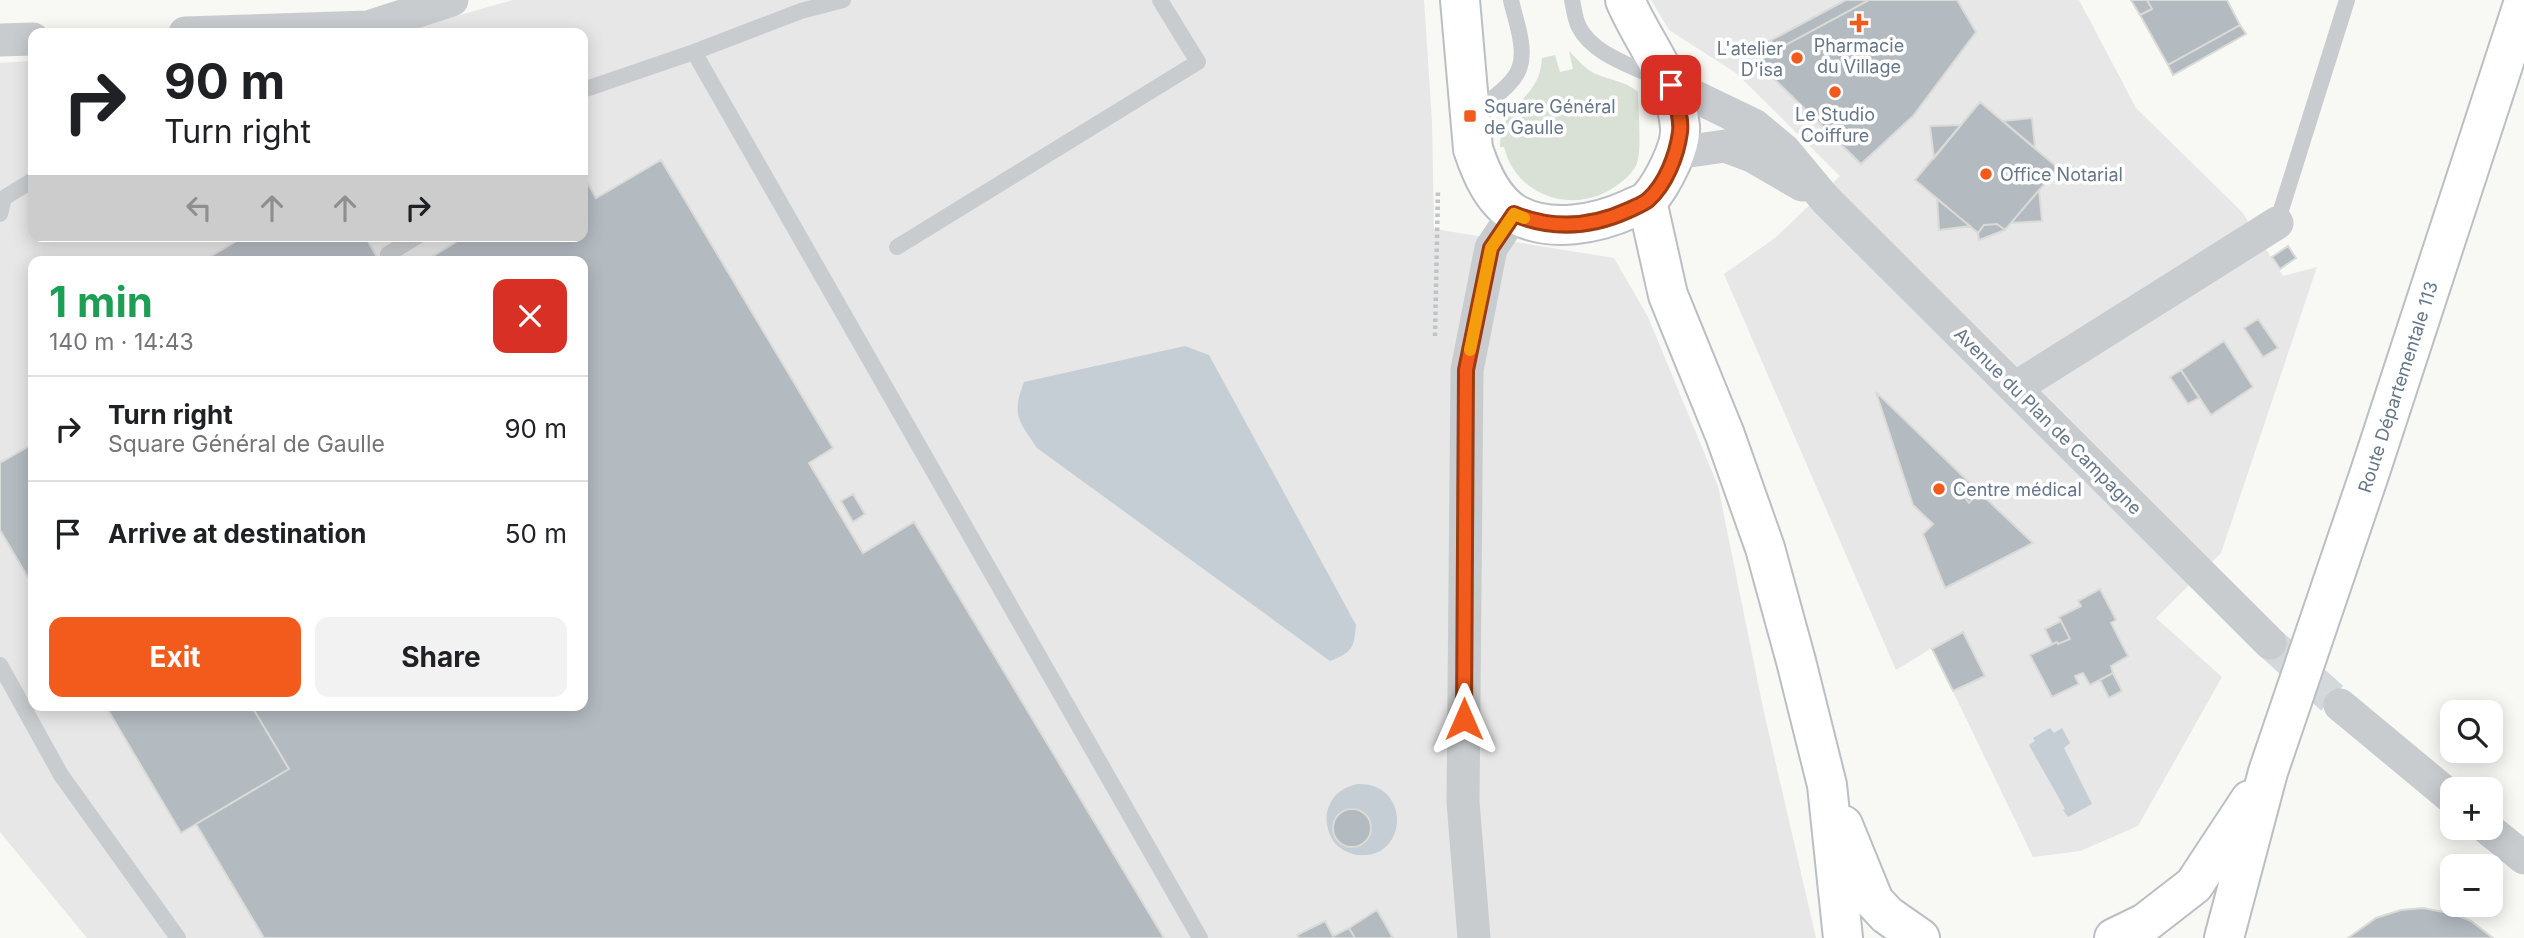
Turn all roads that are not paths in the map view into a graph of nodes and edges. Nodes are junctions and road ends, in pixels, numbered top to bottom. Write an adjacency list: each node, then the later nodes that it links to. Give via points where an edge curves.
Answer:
1 (452, 0): 11 (street, via 368,27)
2 (843, 0): 10 (lane)
3 (1160, 0): 27 (lane, via 1198,62)
4 (1460, 0): 17 (main road)
5 (1511, 0): 17 (lane, via 1520,66 1503,89)
6 (1572, 0): 15 (lane, via 1579,26 1599,49)
7 (1625, 0): 15 (main road)
8 (2347, 0): 25 (lane)
9 (2524, 1): 34 (main road, Route Départementale 113)
10 (822, 3): 14 (lane)
11 (338, 28)
12 (28, 39): 13 (street)
13 (0, 40)
14 (694, 52): 16 (lane); 40 (lane)
15 (1671, 85): 18 (main road, via 1681,130); 20 (street, Avenue du Plan de Campagne, via 1754,125 1785,151)
16 (588, 88)
17 (1470, 117): 23 (main road, via 1481,172 1496,197)
18 (1675, 153): 20 (street, Avenue du Plan de Campagne, via 1725,146 1752,156); 21 (main road, via 1662,183)
19 (28, 183): 22 (lane, via 4,198)
20 (1825, 198): 30 (street, Avenue du Plan de Campagne)
21 (1647, 201): 24 (main road); 29 (main road)
22 (0, 214)
23 (1514, 214): 24 (main road, via 1535,222 1585,225); 41 (street, via 1491,248 1466,370 1463,802)
24 (1607, 220): 29 (main road)
25 (2277, 223): 30 (street)
26 (408, 242): 28 (lane)
27 (898, 247)
28 (388, 254)
29 (1668, 295): 35 (main road, via 1765,548)
30 (2015, 388): 31 (street, Avenue du Plan de Campagne)
31 (2270, 643)
32 (0, 665): 39 (lane, via 61,775)
33 (2340, 705): 36 (street)
34 (2268, 772): 44 (main road, Route Départementale 113, via 2194,885 2145,923); 45 (main road, Route Départementale 113)
35 (1827, 785): 42 (main road); 43 (main road, via 1874,901)
36 (2440, 788)
37 (2502, 840): 38 (street)
38 (2524, 858)
39 (178, 938)
40 (1200, 938)
41 (1475, 938)
42 (1843, 938)
43 (1920, 938)
44 (2114, 938)
45 (2224, 938)

